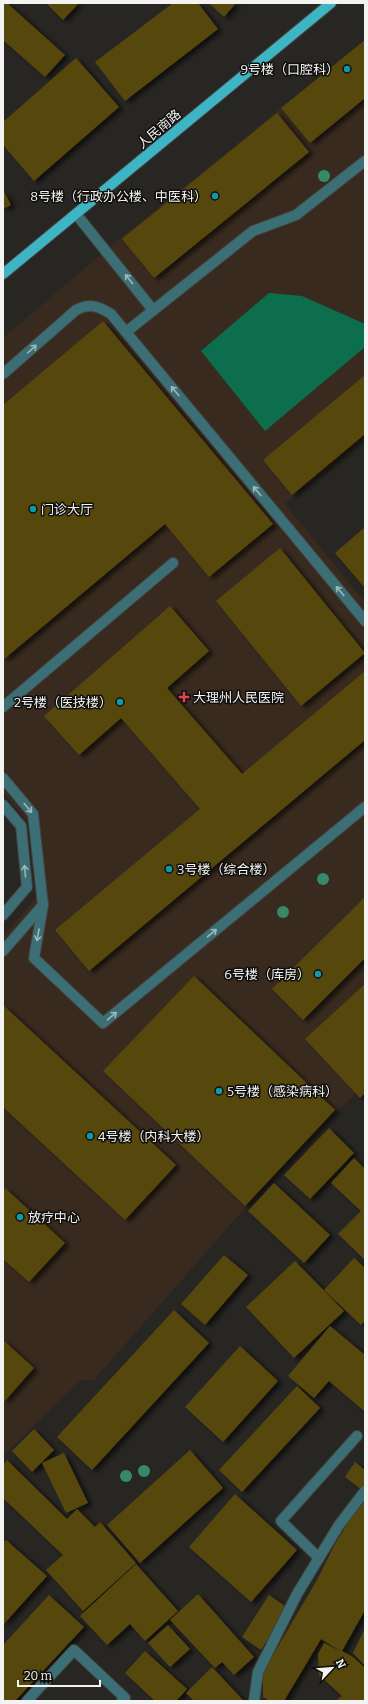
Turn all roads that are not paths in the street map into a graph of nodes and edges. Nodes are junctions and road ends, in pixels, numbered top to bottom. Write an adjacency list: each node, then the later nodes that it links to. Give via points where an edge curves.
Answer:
1 (331, 3): 3 (main road, 人民南路)
2 (365, 161): 5 (street, via 296,215 253,231)
3 (76, 214): 4 (main road, 人民南路); 5 (street, one-way to 3)
4 (3, 274)
5 (153, 310): 6 (street)
6 (126, 332): 7 (street, one-way to 6, via 76,310 85,306 99,307 111,314); 9 (street, one-way to 6)
7 (3, 374)
8 (173, 563): 10 (street)
9 (365, 621)
10 (3, 707)
11 (3, 778): 14 (street, one-way to 14, via 33,814)
12 (3, 805): 15 (street, one-way to 12, via 27,887 21,826)
13 (365, 807): 14 (street, one-way to 13, via 34,958 103,1023)
14 (43, 905): 16 (street)
15 (3, 915)
16 (3, 951)
17 (357, 1436): 19 (street, via 281,1521)
18 (365, 1491): 19 (street, via 339,1525)
19 (319, 1558): 22 (street, via 297,1594 258,1672)
20 (27, 1701): 21 (street, via 74,1650 124,1698)
21 (122, 1701)
22 (254, 1701)

